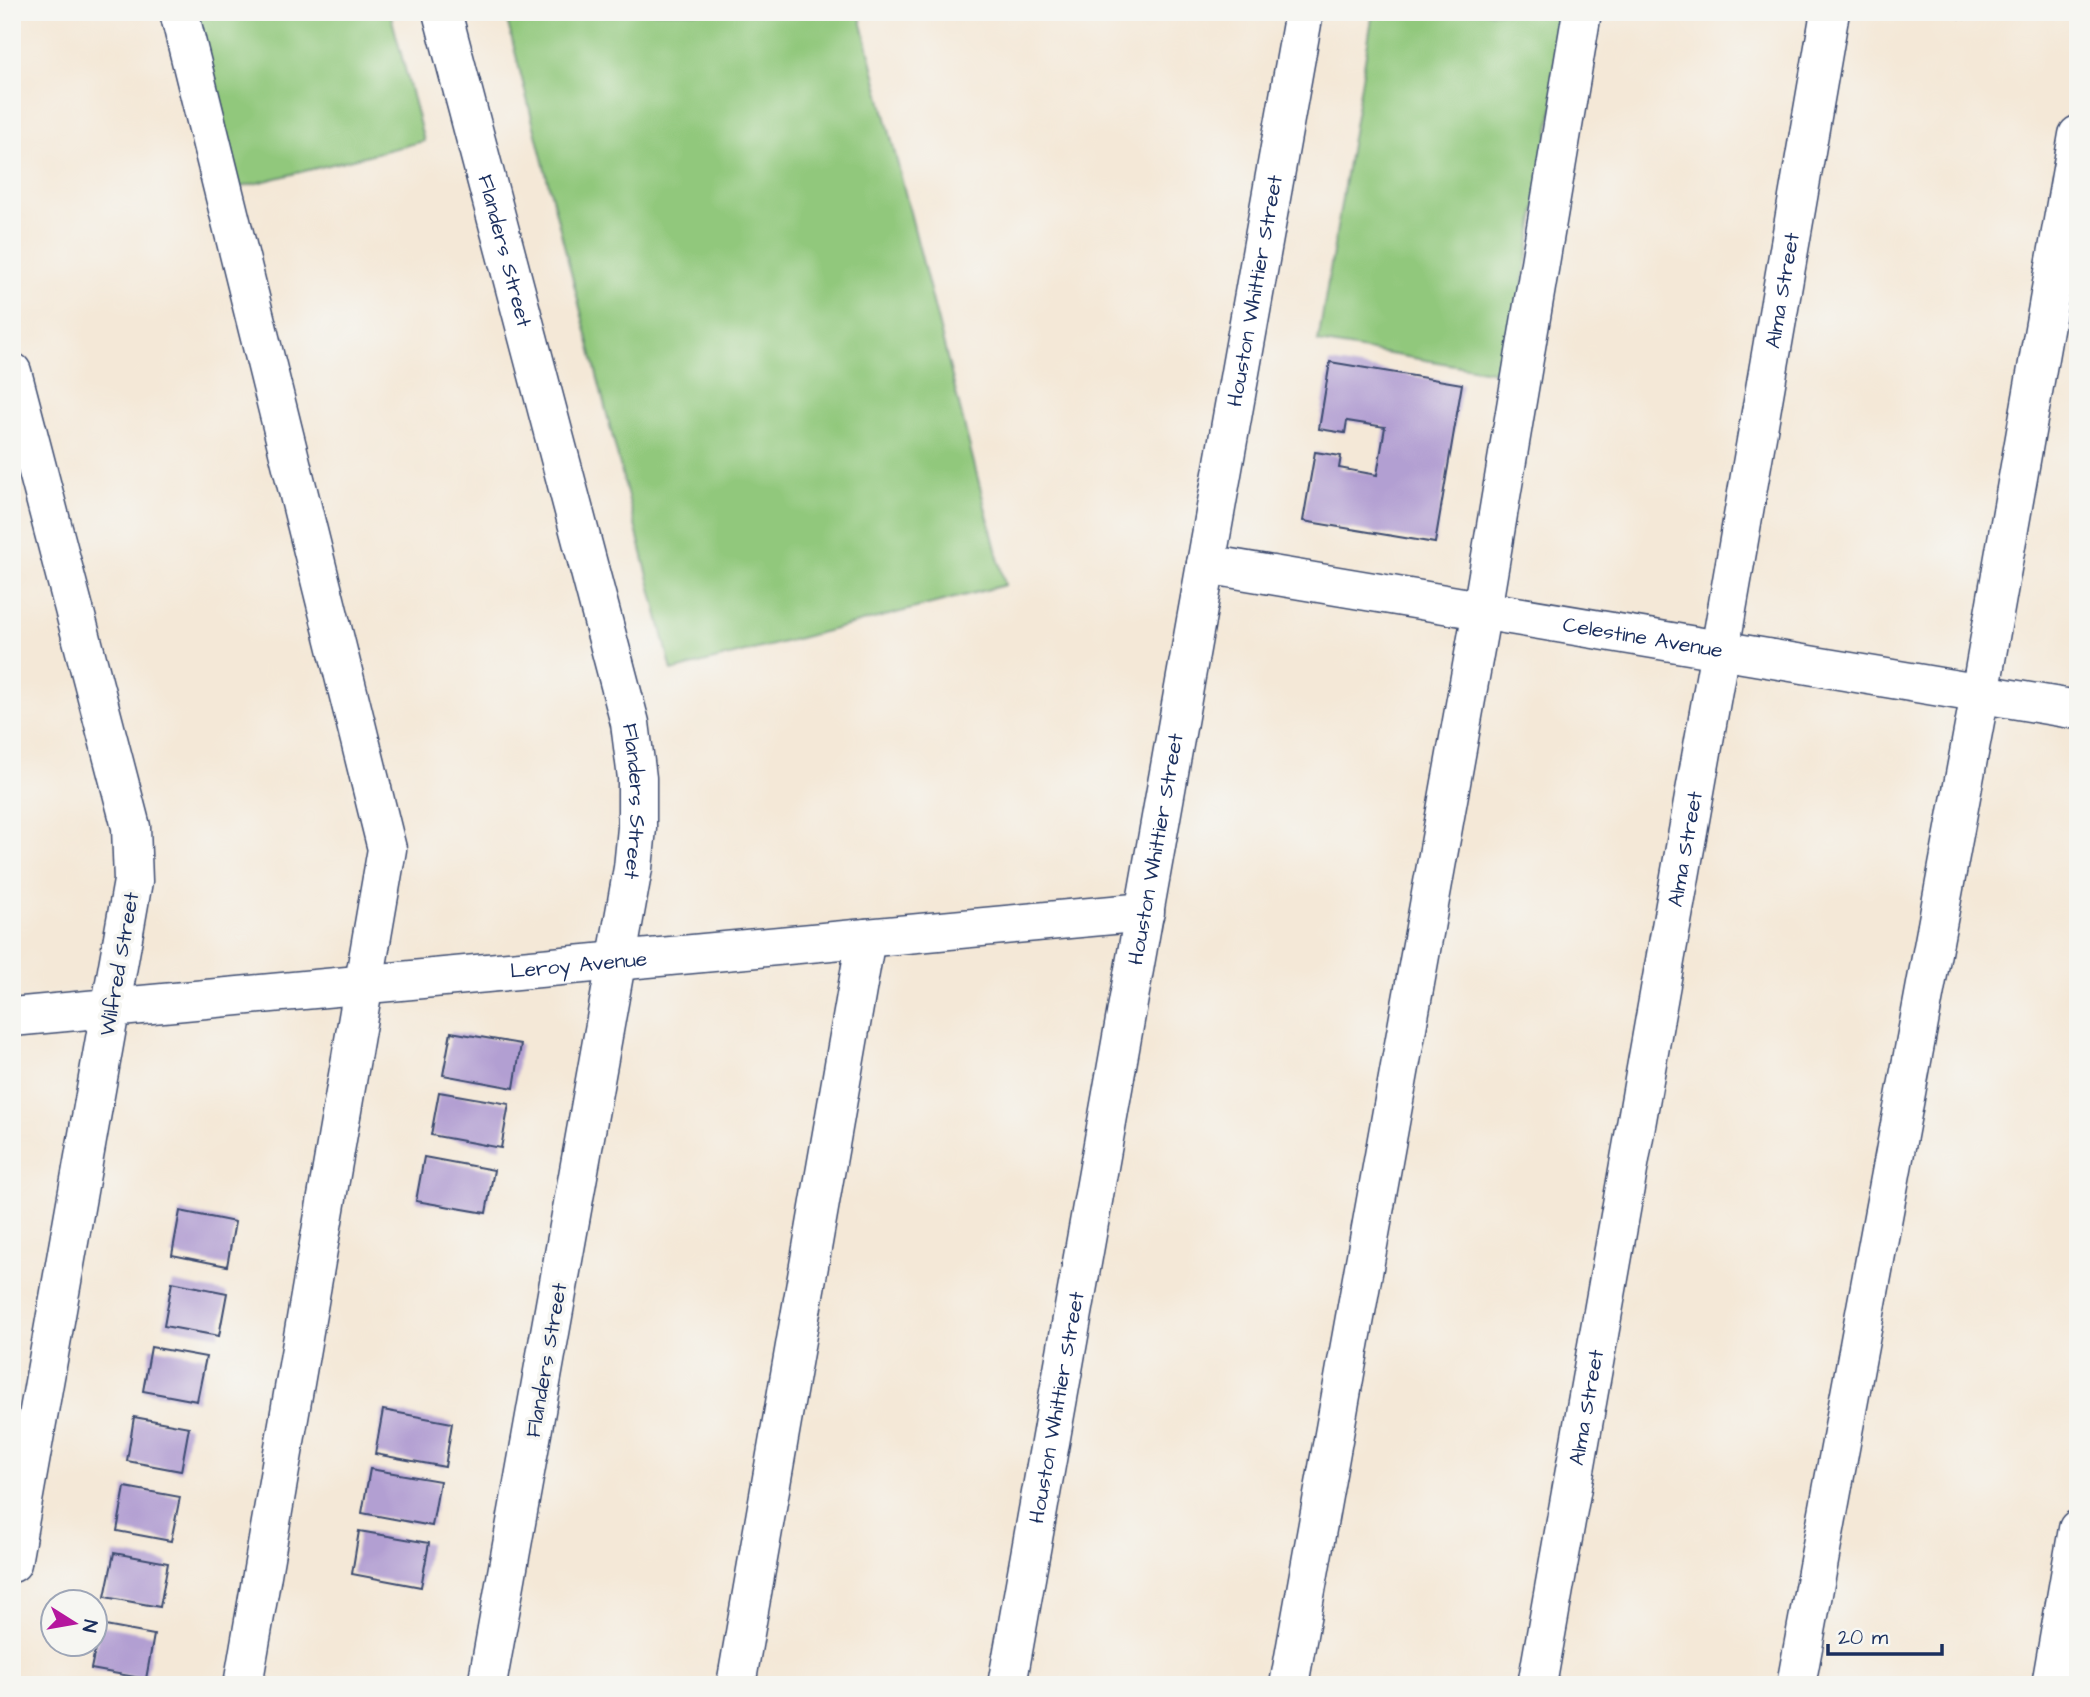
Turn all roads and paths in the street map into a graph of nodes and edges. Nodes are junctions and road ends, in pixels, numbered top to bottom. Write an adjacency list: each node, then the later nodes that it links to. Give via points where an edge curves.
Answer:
1 (179, 12): 16 (street, via 387,849)
2 (442, 12): 15 (street, Flanders Street, via 630,723 637,828)
3 (1304, 12): 8 (street, Houston Whittier Street)
4 (1582, 12): 9 (street)
5 (1830, 12): 10 (street, Alma Street)
6 (2078, 135): 11 (street)
7 (12, 372): 17 (street, Wilfred Street, via 131,827 133,881)
8 (1206, 564): 9 (street, Celestine Avenue); 13 (street, Houston Whittier Street)
9 (1482, 610): 10 (street, Celestine Avenue); 25 (street)
10 (1720, 650): 11 (street, Celestine Avenue); 26 (street, Alma Street)
11 (1980, 694): 12 (street, Celestine Avenue); 27 (street)
12 (2078, 710)
13 (1145, 912): 14 (street, Leroy Avenue); 24 (street, Houston Whittier Street)
14 (866, 938): 15 (street, Leroy Avenue); 23 (street)
15 (617, 962): 16 (street, Leroy Avenue); 22 (street, Flanders Street)
16 (364, 985): 17 (street, Leroy Avenue); 21 (street)
17 (111, 1008): 18 (street, Leroy Avenue); 20 (street, Wilfred Street)
18 (12, 1017)
19 (2078, 1530): 28 (street)
20 (12, 1563)
21 (243, 1685)
22 (487, 1685)
23 (736, 1685)
24 (1007, 1685)
25 (1289, 1685)
26 (1537, 1685)
27 (1796, 1685)
28 (2050, 1685)

